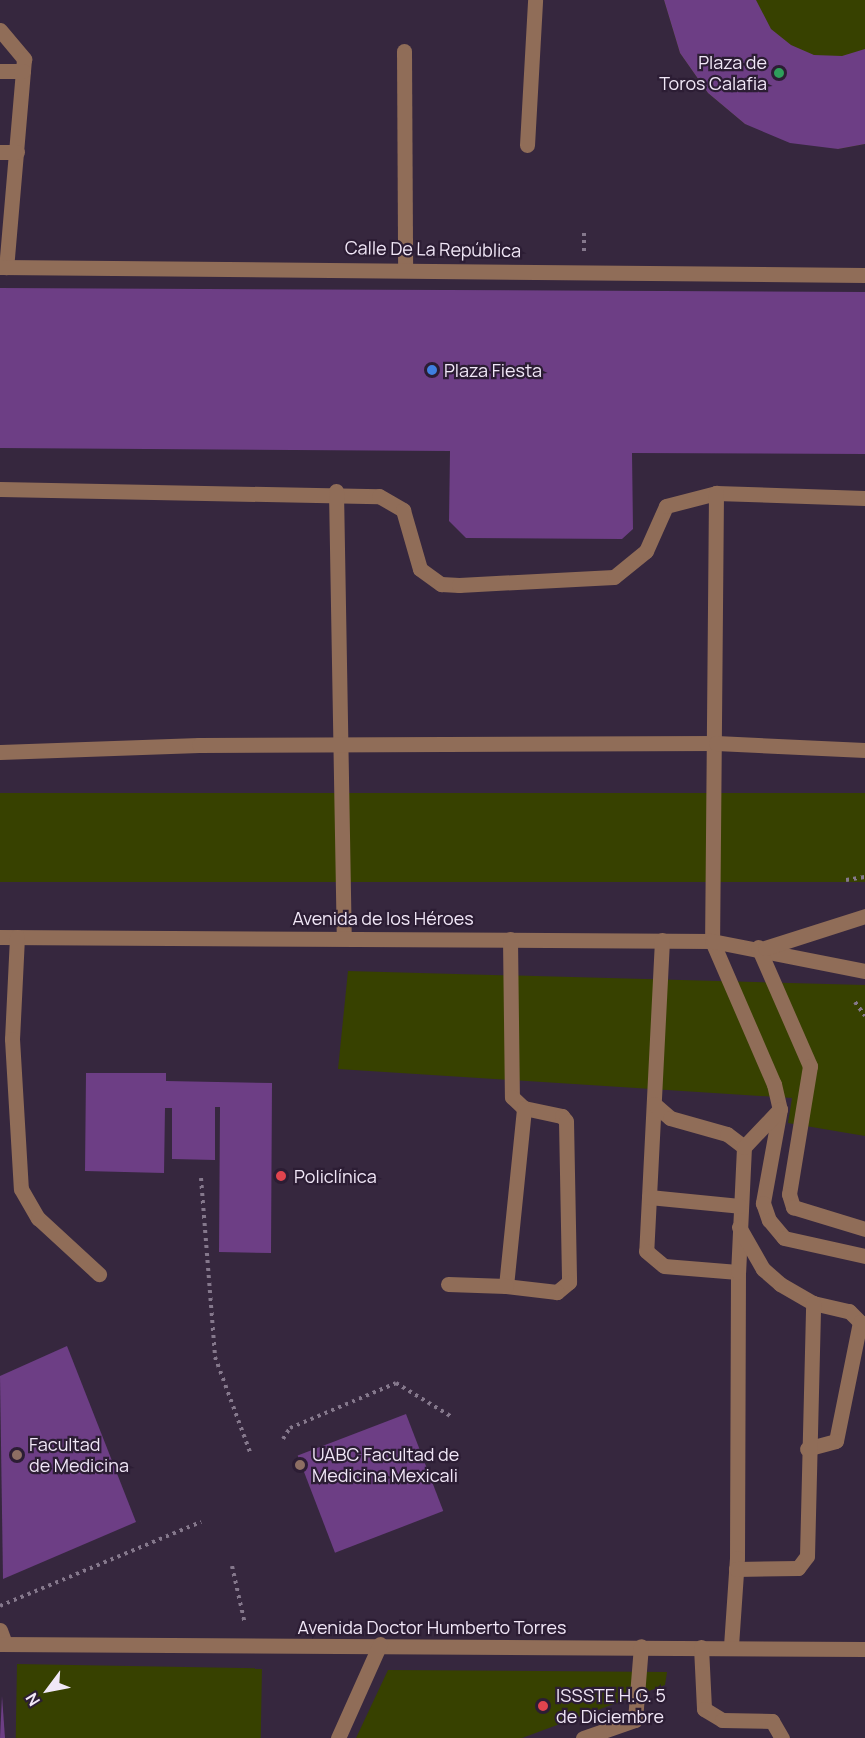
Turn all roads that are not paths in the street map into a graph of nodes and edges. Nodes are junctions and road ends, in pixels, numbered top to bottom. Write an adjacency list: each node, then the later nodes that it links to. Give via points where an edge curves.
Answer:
1 (535, 0): 6 (street)
2 (0, 30): 5 (street, via 20,48)
3 (404, 51): 10 (street)
4 (0, 71): 5 (street)
5 (23, 71): 8 (street)
6 (527, 145)
7 (0, 152): 8 (street)
8 (17, 152): 9 (street)
9 (3, 267): 10 (street, Calle De La República)
10 (405, 267): 11 (street, Calle De La República)
11 (865, 275)
12 (0, 489): 13 (street, via 200,496)
13 (336, 491): 14 (street, via 379,496 403,510 420,568 441,584 459,585 614,578 646,551 666,506); 17 (street)
14 (716, 493): 15 (street); 16 (street)
15 (865, 498)
16 (716, 743): 17 (street); 18 (street); 26 (street)
17 (340, 746): 19 (street); 23 (street)
18 (865, 750)
19 (0, 752)
20 (865, 916): 27 (street, Avenida de los Héroes)
21 (0, 937): 22 (street, Avenida de los Héroes)
22 (17, 937): 23 (street, Avenida de los Héroes); 39 (street, via 12,1040 21,1189 38,1218)
23 (344, 937): 24 (street, Avenida de los Héroes)
24 (510, 939): 25 (street, Avenida de los Héroes); 30 (street, via 511,1091)
25 (662, 940): 26 (street, Avenida de los Héroes); 29 (street)
26 (712, 941): 27 (street, Avenida de los Héroes); 31 (street, via 774,1084)
27 (762, 948): 28 (street, Avenida de los Héroes); 36 (street, via 810,1066 789,1194 793,1207)
28 (865, 971)
29 (654, 1104): 32 (street, via 670,1118 727,1134); 33 (street)
30 (524, 1108): 41 (street); 41 (street, via 562,1116 566,1121 569,1282 557,1292)
31 (780, 1109): 32 (street); 37 (street, via 763,1203 769,1220 784,1238)
32 (744, 1147): 34 (street)
33 (649, 1197): 34 (street); 38 (street, via 645,1251 652,1259 664,1266)
34 (740, 1206): 35 (street)
35 (739, 1227): 38 (street); 42 (street, via 763,1269)
36 (865, 1229)
37 (865, 1256)
38 (738, 1272): 44 (street)
39 (99, 1274)
40 (448, 1284): 41 (street)
41 (506, 1286)
42 (813, 1303): 43 (street); 43 (street, via 849,1311 860,1322 836,1441)
43 (807, 1449): 44 (street, via 803,1563 785,1570)
44 (736, 1569): 49 (street)
45 (2, 1639): 46 (street, Avenida Doctor Humberto Torres, via 250,1648)
46 (380, 1644): 47 (street, Avenida Doctor Humberto Torres); 51 (street)
47 (641, 1646): 48 (street, Avenida Doctor Humberto Torres); 52 (street, via 635,1720)
48 (700, 1647): 49 (street, Avenida Doctor Humberto Torres); 53 (street, via 704,1709 722,1720 772,1721)
49 (731, 1647): 50 (street, Avenida Doctor Humberto Torres)
50 (865, 1649)
51 (338, 1738)
52 (583, 1738)
53 (782, 1738)

